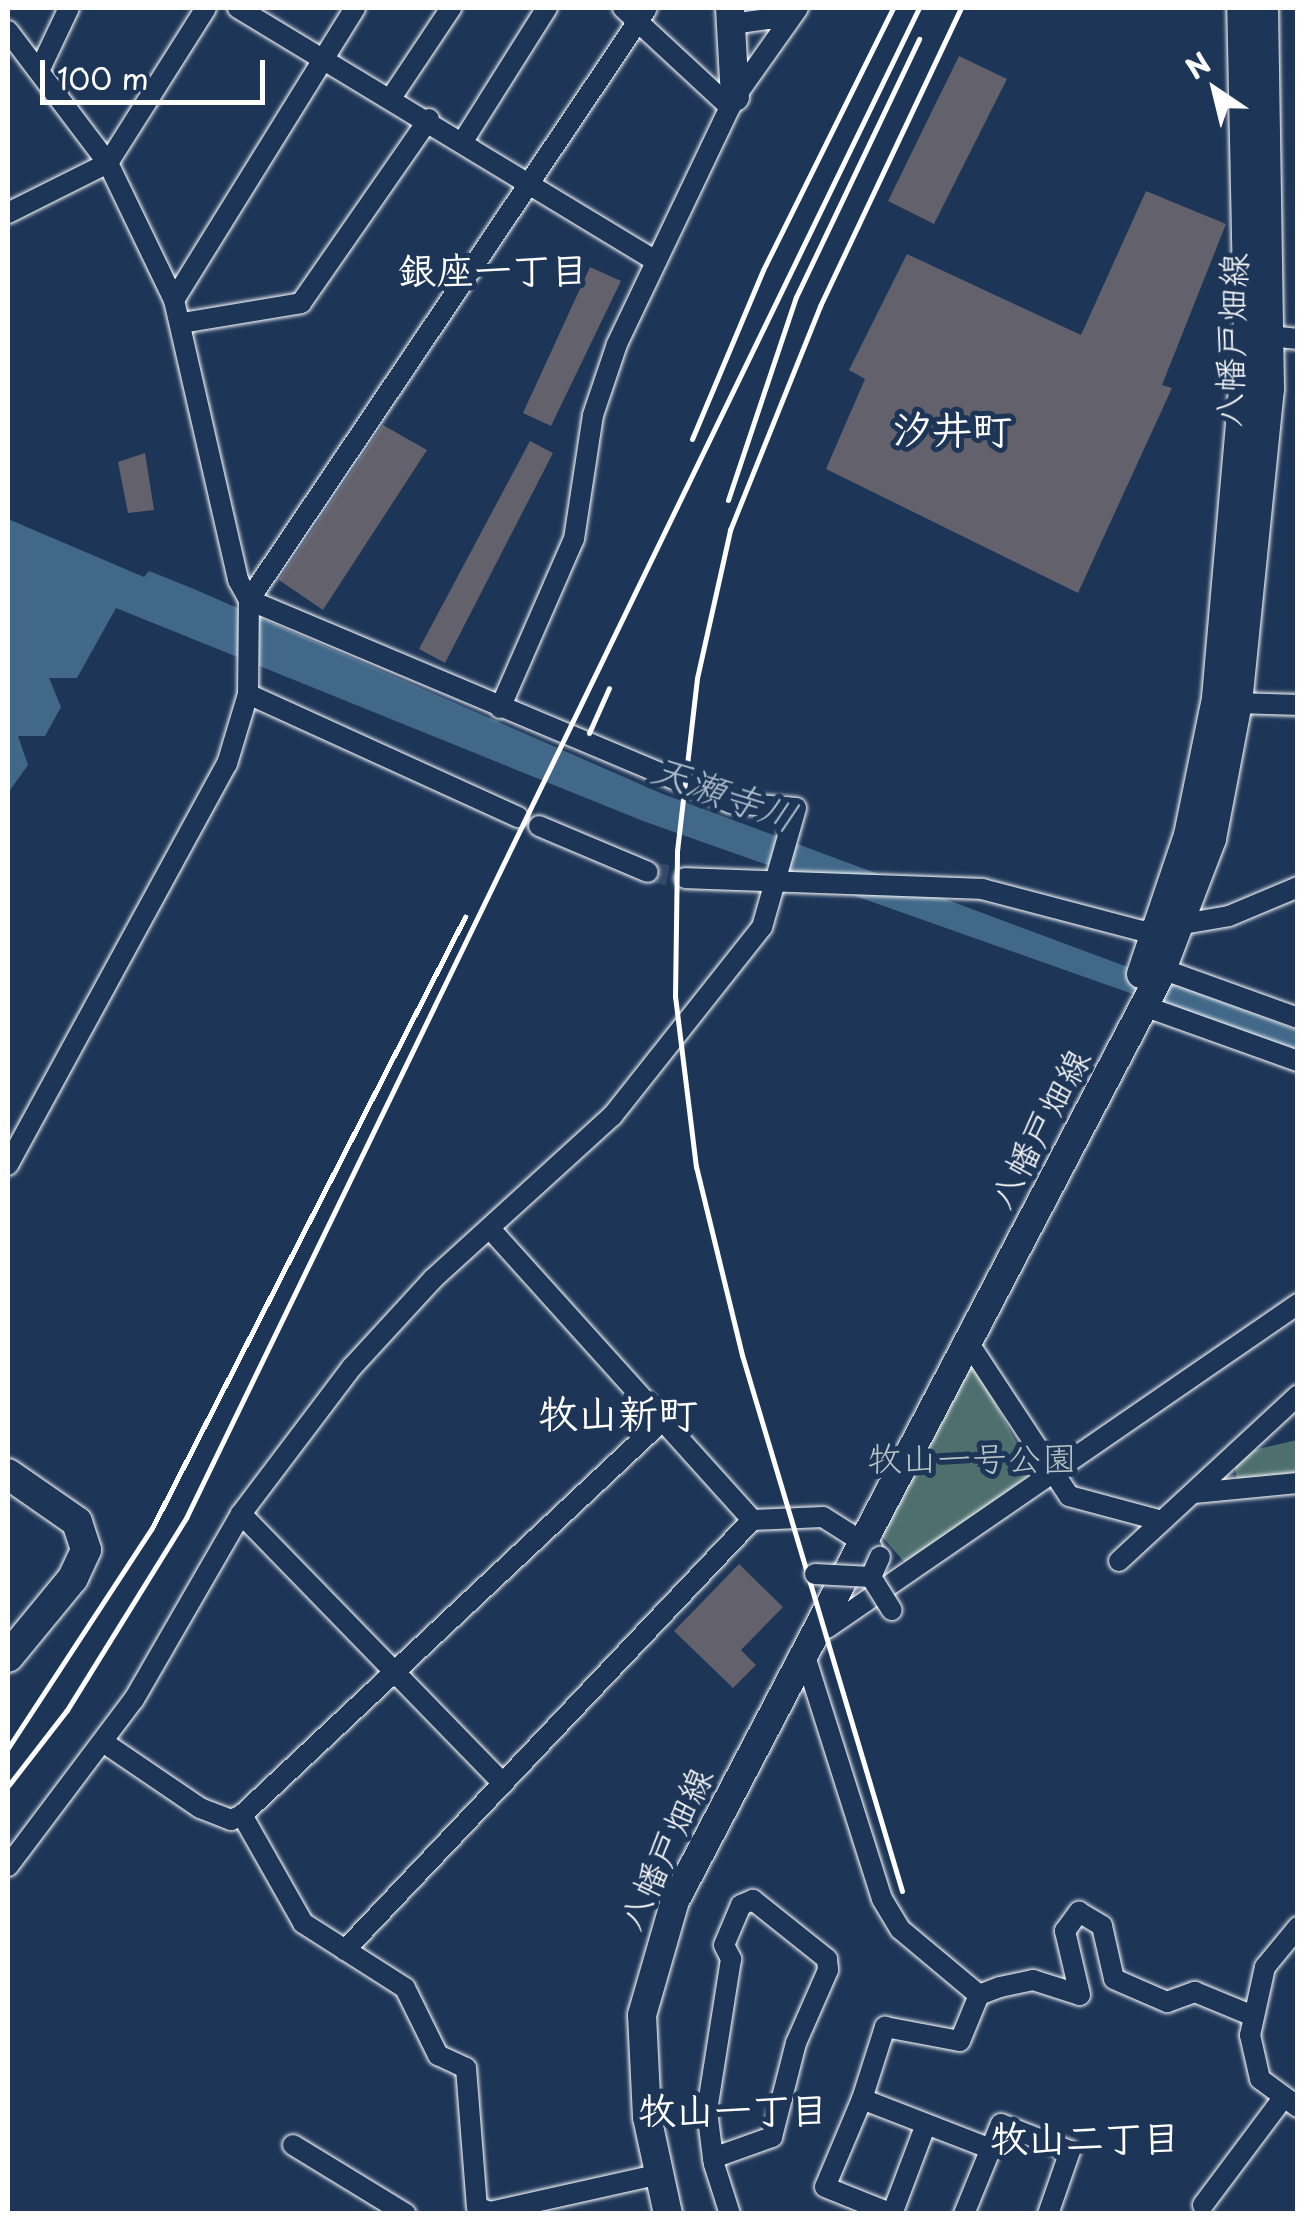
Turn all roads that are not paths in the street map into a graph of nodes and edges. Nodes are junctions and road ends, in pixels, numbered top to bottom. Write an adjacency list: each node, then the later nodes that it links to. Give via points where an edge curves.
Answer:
1 (69, 8): 14 (street)
2 (206, 8): 19 (street)
3 (238, 8): 13 (street)
4 (354, 8): 13 (street)
5 (451, 8): 15 (street)
6 (547, 8): 18 (street)
7 (1241, 8): 37 (main road, 八幡戸畑線, via 1244,386 1216,698)
8 (1264, 8): 25 (main road, 八幡戸畑線)
9 (784, 9): 11 (street, via 769,19); 16 (street)
10 (636, 12): 16 (street); 20 (street)
11 (734, 15): 16 (main road)
12 (8, 31): 14 (street)
13 (326, 54): 15 (street); 23 (street)
14 (40, 70): 19 (street)
15 (393, 95): 17 (street)
16 (733, 102): 22 (street)
17 (429, 119): 18 (street); 24 (street, via 301,304)
18 (464, 138): 20 (street)
19 (108, 163): 21 (street); 23 (street)
20 (529, 178): 22 (street); 26 (street)
21 (8, 213)
22 (654, 260): 30 (street, via 602,383 563,575)
23 (174, 300): 24 (street)
24 (182, 323): 26 (street, via 238,580)
25 (1284, 337): 28 (main road, 八幡戸畑線)
26 (250, 600): 27 (street); 30 (street)
27 (248, 694): 31 (street); 42 (street, via 214,790)
28 (1238, 703): 29 (street); 37 (main road, 八幡戸畑線, via 1212,839)
29 (1298, 705)
30 (500, 708): 34 (street, via 731,803 796,808)
31 (518, 817)
32 (539, 826): 33 (street)
33 (648, 872)
34 (776, 877): 35 (street); 37 (street, via 1009,894 1125,930); 43 (street, via 762,928 658,1065)
35 (685, 878)
36 (1298, 887): 37 (street)
37 (1171, 929): 38 (main road, 八幡戸畑線)
38 (1155, 972): 39 (main road, 八幡戸畑線); 40 (street)
39 (1140, 1002): 41 (street); 45 (main road, 八幡戸畑線); 55 (main road, 八幡戸畑線)
40 (1298, 1018)
41 (1298, 1061)
42 (8, 1166)
43 (492, 1232): 47 (street); 52 (street, via 408,1304)
44 (1298, 1304): 48 (street)
45 (968, 1342): 48 (street); 55 (main road, 八幡戸畑線)
46 (1298, 1395): 51 (street)
47 (663, 1420): 53 (street); 63 (street)
48 (1052, 1472): 54 (street, via 1070,1496); 58 (street)
49 (8, 1474): 62 (highway, via 77,1522 86,1550 72,1578)
50 (1298, 1483): 51 (street)
51 (1194, 1493): 54 (street)
52 (241, 1514): 63 (street); 64 (street)
53 (752, 1520): 55 (street, via 823,1517); 65 (street)
54 (1162, 1521): 56 (street)
55 (866, 1543): 58 (street); 59 (street, bridge); 61 (main road, 八幡戸畑線); 78 (main road, 八幡戸畑線, via 641,1945 627,2012)
56 (1119, 1561)
57 (815, 1574): 59 (street, bridge)
58 (898, 1574): 61 (street, via 842,1610)
59 (871, 1577): 60 (street, bridge)
60 (892, 1610)
61 (802, 1655): 70 (street, via 882,1899 900,1929); 78 (main road, 八幡戸畑線, via 654,1952 642,2015)
62 (8, 1657)
63 (395, 1673): 65 (street); 66 (street)
64 (103, 1742): 66 (street, via 200,1808 230,1820); 67 (street)
65 (503, 1783): 69 (street)
66 (242, 1815): 69 (street, via 304,1922)
67 (8, 1866)
68 (1298, 1927): 71 (street, via 1265,1967)
69 (345, 1950): 79 (street, via 404,1988 438,2055 466,2068 477,2207)
70 (979, 1995): 71 (street, via 1033,1980 1080,1995 1065,1931 1079,1912 1102,1926 1114,1979 1167,2002 1196,1992); 72 (street, via 960,2041 885,2027)
71 (1253, 2016): 73 (street, via 1251,2063)
72 (862, 2098): 74 (street); 86 (street, via 825,2186)
73 (1290, 2102): 80 (street)
74 (926, 2124): 76 (street); 86 (street)
75 (293, 2145): 81 (street)
76 (992, 2149): 87 (street); 88 (street, via 1001,2124 1070,2151)
77 (714, 2158): 77 (street, via 707,2111 730,1959 724,1946 741,1905 753,1900 827,1959 828,1970 796,2043 772,2137); 85 (street)
78 (649, 2176): 79 (street); 83 (main road, 八幡戸畑線); 84 (main road, 八幡戸畑線)
79 (549, 2202): 82 (street)
80 (1203, 2205)
81 (406, 2214)
82 (528, 2214)
83 (653, 2214)
84 (668, 2214)
85 (730, 2214)
86 (892, 2214)
87 (964, 2214)
88 (1048, 2214)

